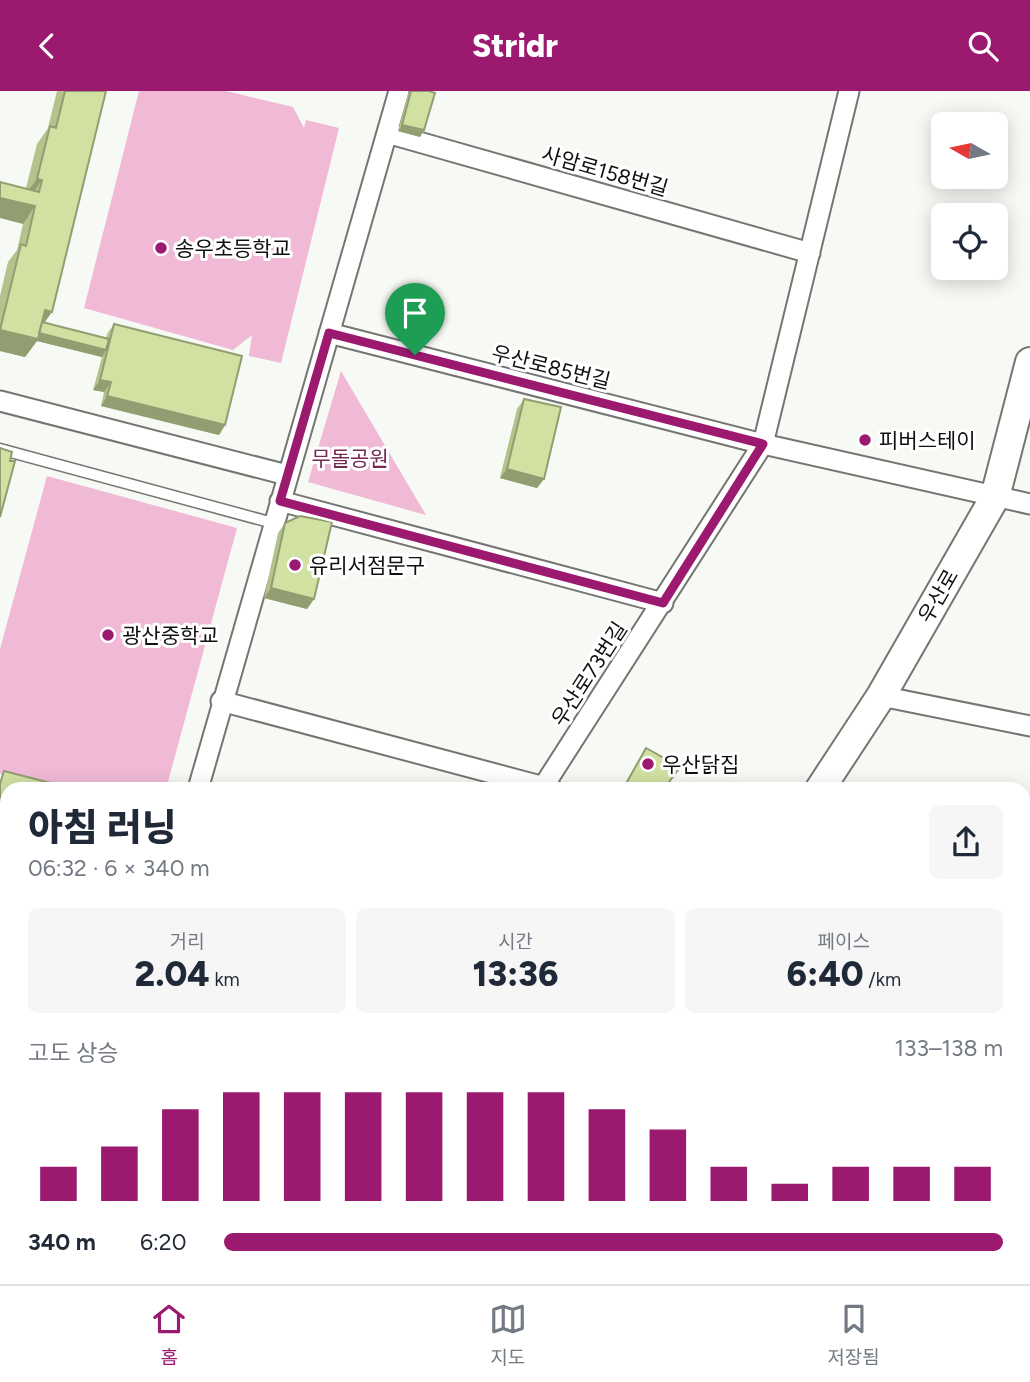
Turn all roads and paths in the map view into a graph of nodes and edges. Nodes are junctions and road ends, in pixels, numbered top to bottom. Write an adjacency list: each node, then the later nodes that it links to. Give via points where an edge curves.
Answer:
1 (399, 91): 3 (street)
2 (849, 91): 4 (street)
3 (387, 133): 4 (street, 사암로158번길); 5 (street)
4 (810, 253): 8 (street)
5 (329, 333): 8 (street, 우산로85번길); 10 (street)
6 (1030, 362): 11 (street, 우산로)
7 (0, 401): 10 (street)
8 (763, 444): 11 (street, 우산로85번길); 15 (street, 우산로73번길)
9 (0, 449): 14 (lane)
10 (287, 475): 12 (street)
11 (995, 497): 13 (street); 16 (street, 우산로)
12 (280, 501): 14 (street); 15 (street)
13 (1030, 504)
14 (273, 523): 17 (street)
15 (663, 603): 21 (street, 우산로73번길)
16 (881, 696): 18 (street); 22 (street, 우산로)
17 (221, 701): 19 (street); 20 (street, 우산로73번길)
18 (1030, 726)
19 (200, 782)
20 (525, 782)
21 (552, 782)
22 (825, 782)

